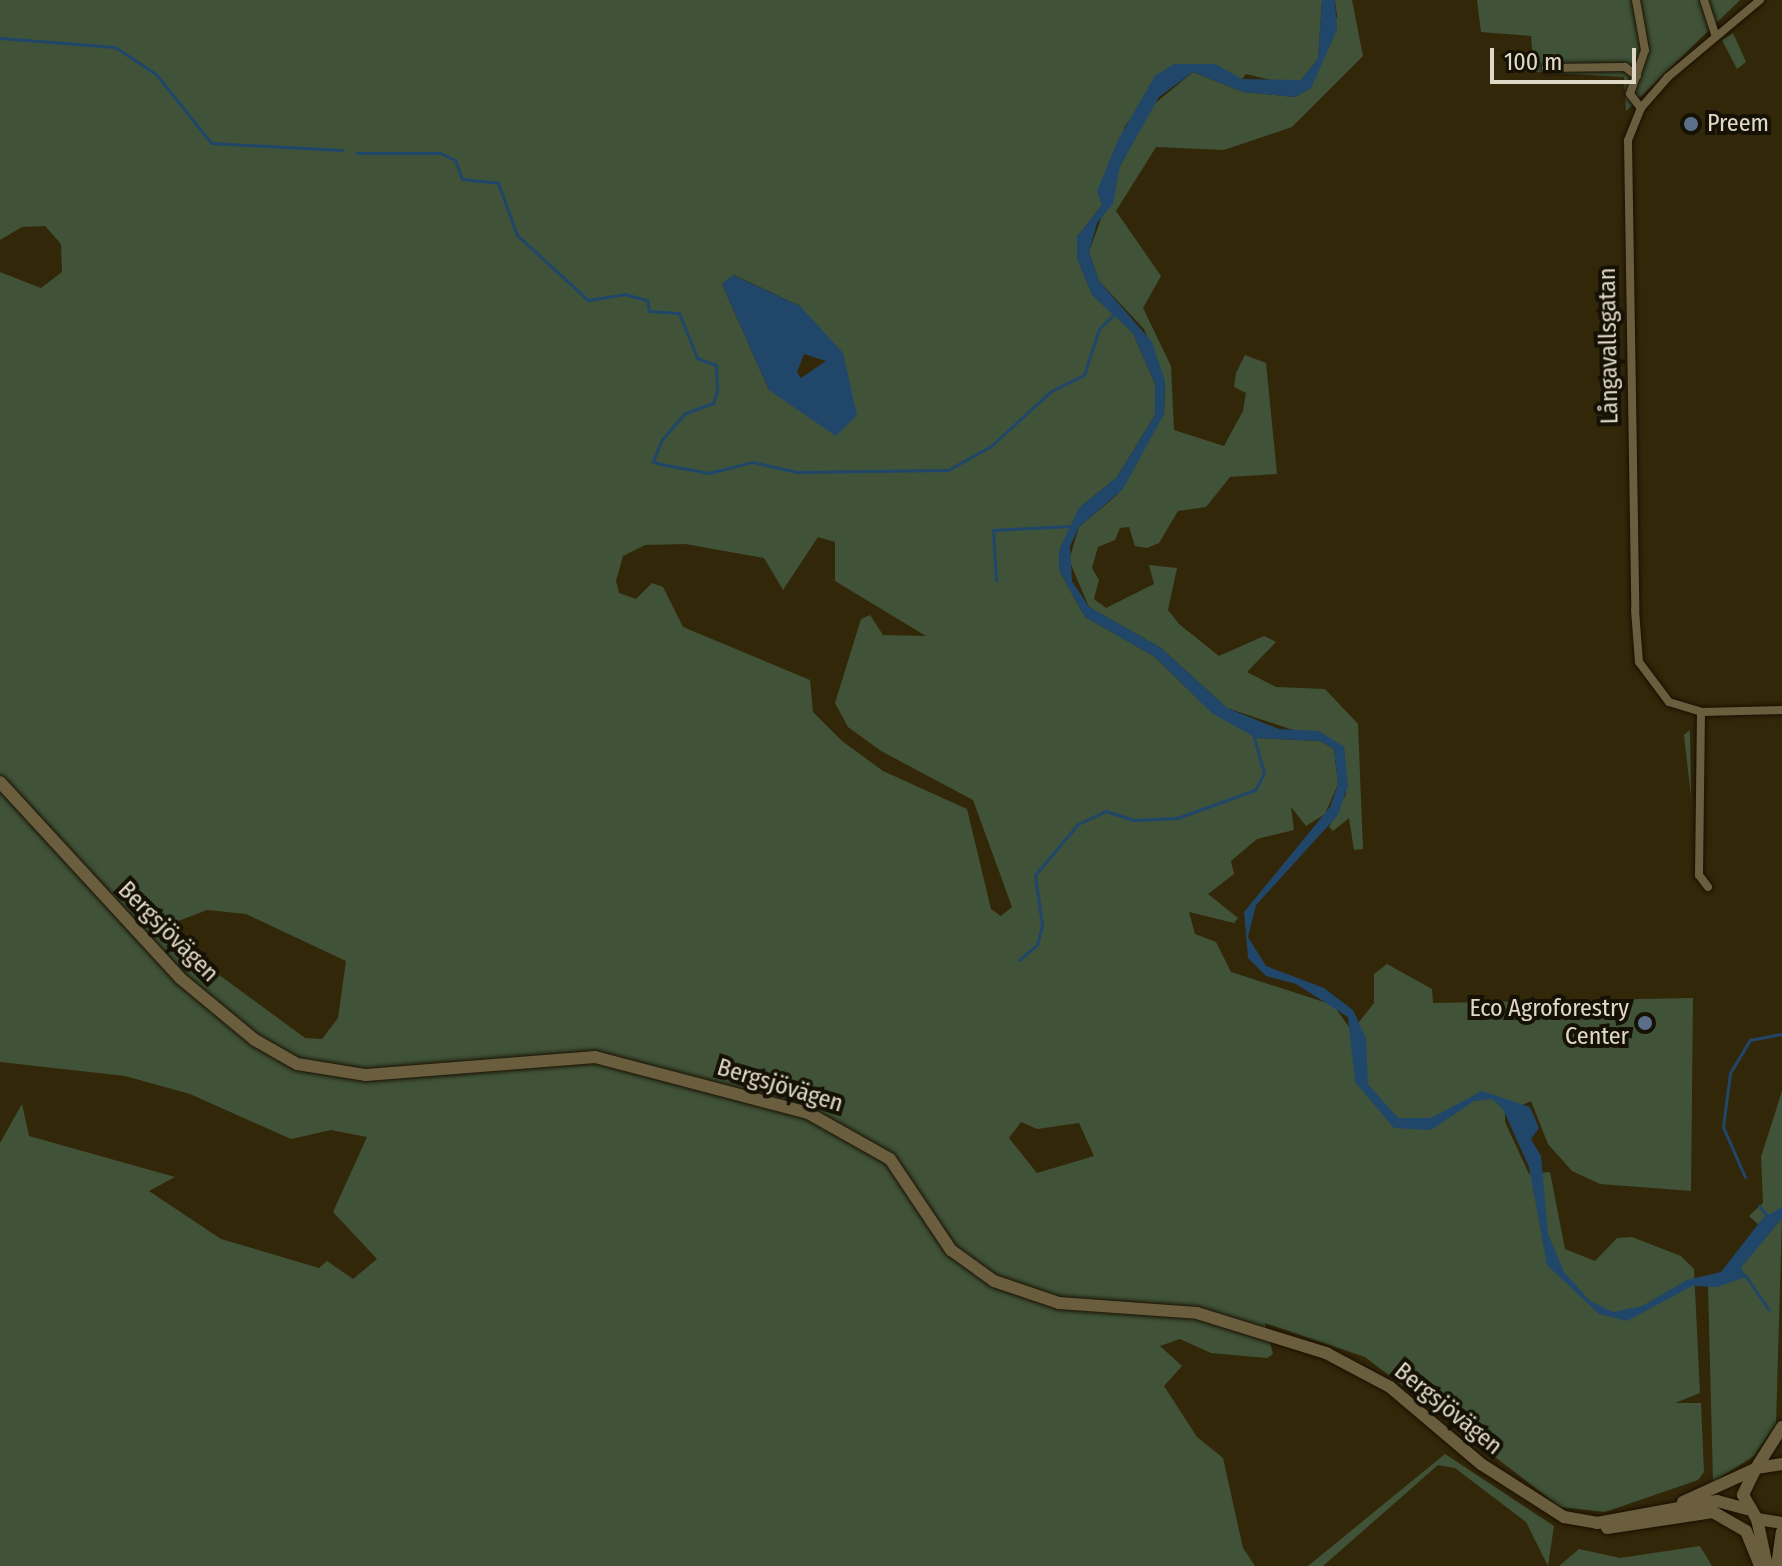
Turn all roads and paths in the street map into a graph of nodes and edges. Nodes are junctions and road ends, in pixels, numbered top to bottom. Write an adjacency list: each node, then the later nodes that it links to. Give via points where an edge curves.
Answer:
1 (1636, 0): 6 (street, via 1645,32)
2 (1704, 0): 4 (street)
3 (1760, 0): 4 (street)
4 (1716, 36): 7 (street)
5 (1546, 68): 6 (street, via 1625,67)
6 (1637, 76): 7 (street, via 1630,94)
7 (1641, 108): 9 (street, Långavallsgatan, via 1626,165 1639,662 1657,692)
8 (1782, 710): 9 (street, Långavallsgatan)
9 (1701, 712): 11 (street, via 1699,875)
10 (0, 782): 18 (main road, Bergsjövägen, via 155,954 284,1058 366,1075 595,1057 820,1117 895,1163 951,1250 984,1276 1059,1303 1197,1313 1326,1353 1390,1387 1537,1504)
11 (1708, 887)
12 (1782, 1427): 14 (main road)
13 (1782, 1464): 14 (main road)
14 (1755, 1469): 15 (main road); 16 (main road, via 1743,1490)
15 (1673, 1507): 16 (main road, via 1717,1501); 18 (main road)
16 (1747, 1509): 17 (main road)
17 (1757, 1519): 19 (main road); 22 (main road)
18 (1582, 1522): 21 (main road, Bergsjövägen, via 1624,1528 1713,1512 1746,1531)
19 (1782, 1523)
20 (1782, 1532): 23 (main road)
21 (1760, 1566)
22 (1767, 1566)
23 (1777, 1566)

